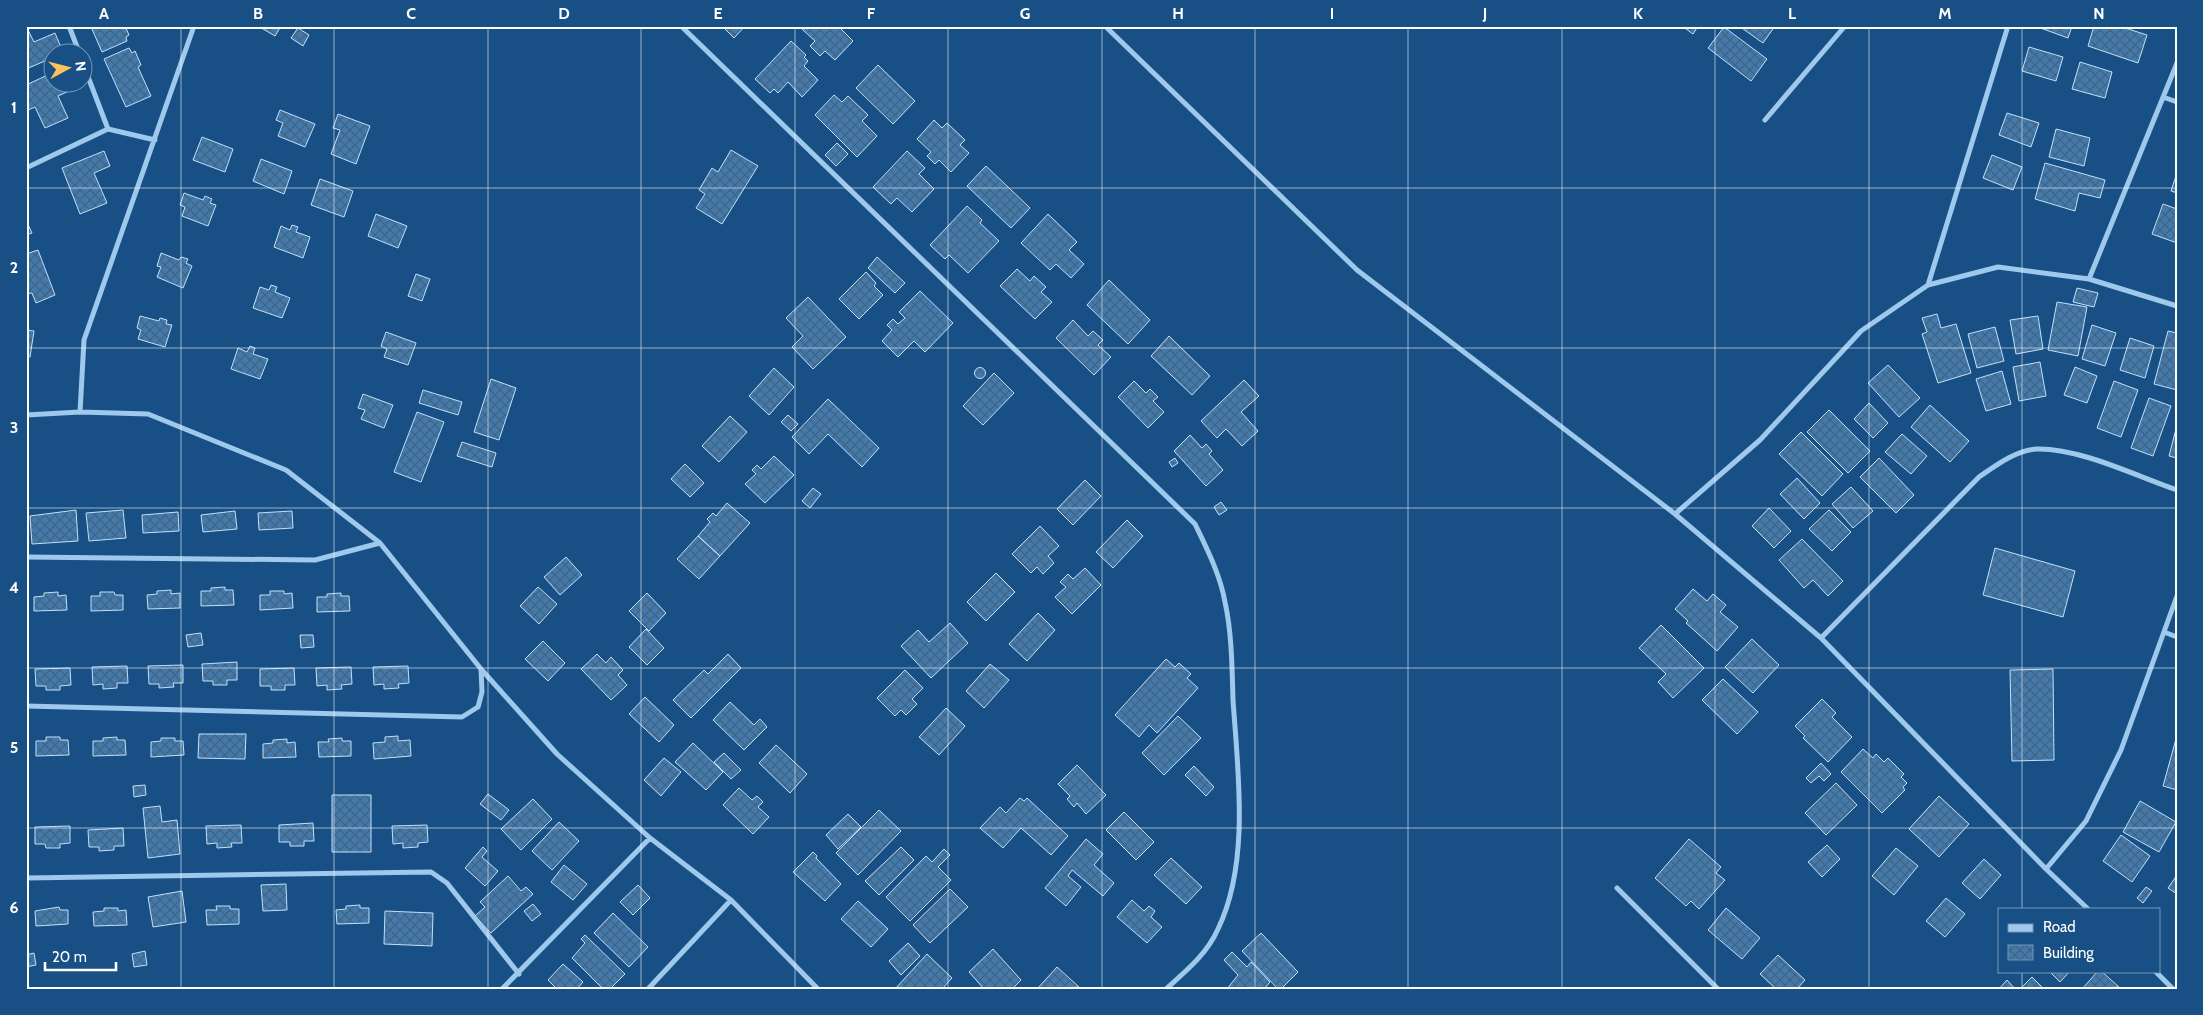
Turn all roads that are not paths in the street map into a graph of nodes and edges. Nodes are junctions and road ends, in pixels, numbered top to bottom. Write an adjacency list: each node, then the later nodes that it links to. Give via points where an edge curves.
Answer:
1 (69, 26): 7 (street)
2 (194, 26): 14 (street)
3 (681, 26): 42 (street, via 1195,524 1217,572 1226,602 1239,820 1235,872 1218,929 1203,955)
4 (1105, 26): 22 (street, via 1357,270)
5 (1846, 26): 12 (street)
6 (2008, 26): 17 (street)
7 (75, 42)
8 (2177, 64): 10 (street)
9 (92, 87): 13 (street)
10 (2163, 97): 11 (street); 16 (street)
11 (2177, 102)
12 (1765, 120)
13 (108, 129): 14 (street); 15 (street)
14 (155, 140): 19 (street, via 84,340)
15 (26, 168)
16 (2090, 279): 17 (street, via 1998,268); 18 (street)
17 (1928, 285): 22 (street, via 1860,331 1760,440)
18 (2177, 306)
19 (80, 412): 20 (street); 23 (street, via 148,414 286,470)
20 (26, 415)
21 (2177, 490): 28 (street, via 2071,452 2036,449 2005,460 1979,477)
22 (1675, 514): 28 (street)
23 (380, 543): 24 (street, via 315,560); 29 (street)
24 (26, 557)
25 (2177, 596): 26 (street)
26 (2164, 632): 27 (street); 32 (street, via 2121,750 2086,821)
27 (2177, 637)
28 (1822, 638): 32 (street)
29 (481, 669): 30 (street, via 482,692 478,707 462,717); 31 (street, via 556,754)
30 (26, 706)
31 (650, 838): 35 (street); 38 (street)
32 (2046, 869): 36 (street)
33 (26, 878): 38 (street, via 431,872 447,883)
34 (1616, 888): 43 (street)
35 (732, 900): 40 (street); 41 (street)
36 (2087, 908)
37 (2156, 972): 44 (street)
38 (519, 974): 39 (street)
39 (502, 989)
40 (648, 989)
41 (818, 989)
42 (1166, 989)
43 (1718, 989)
44 (2173, 989)

